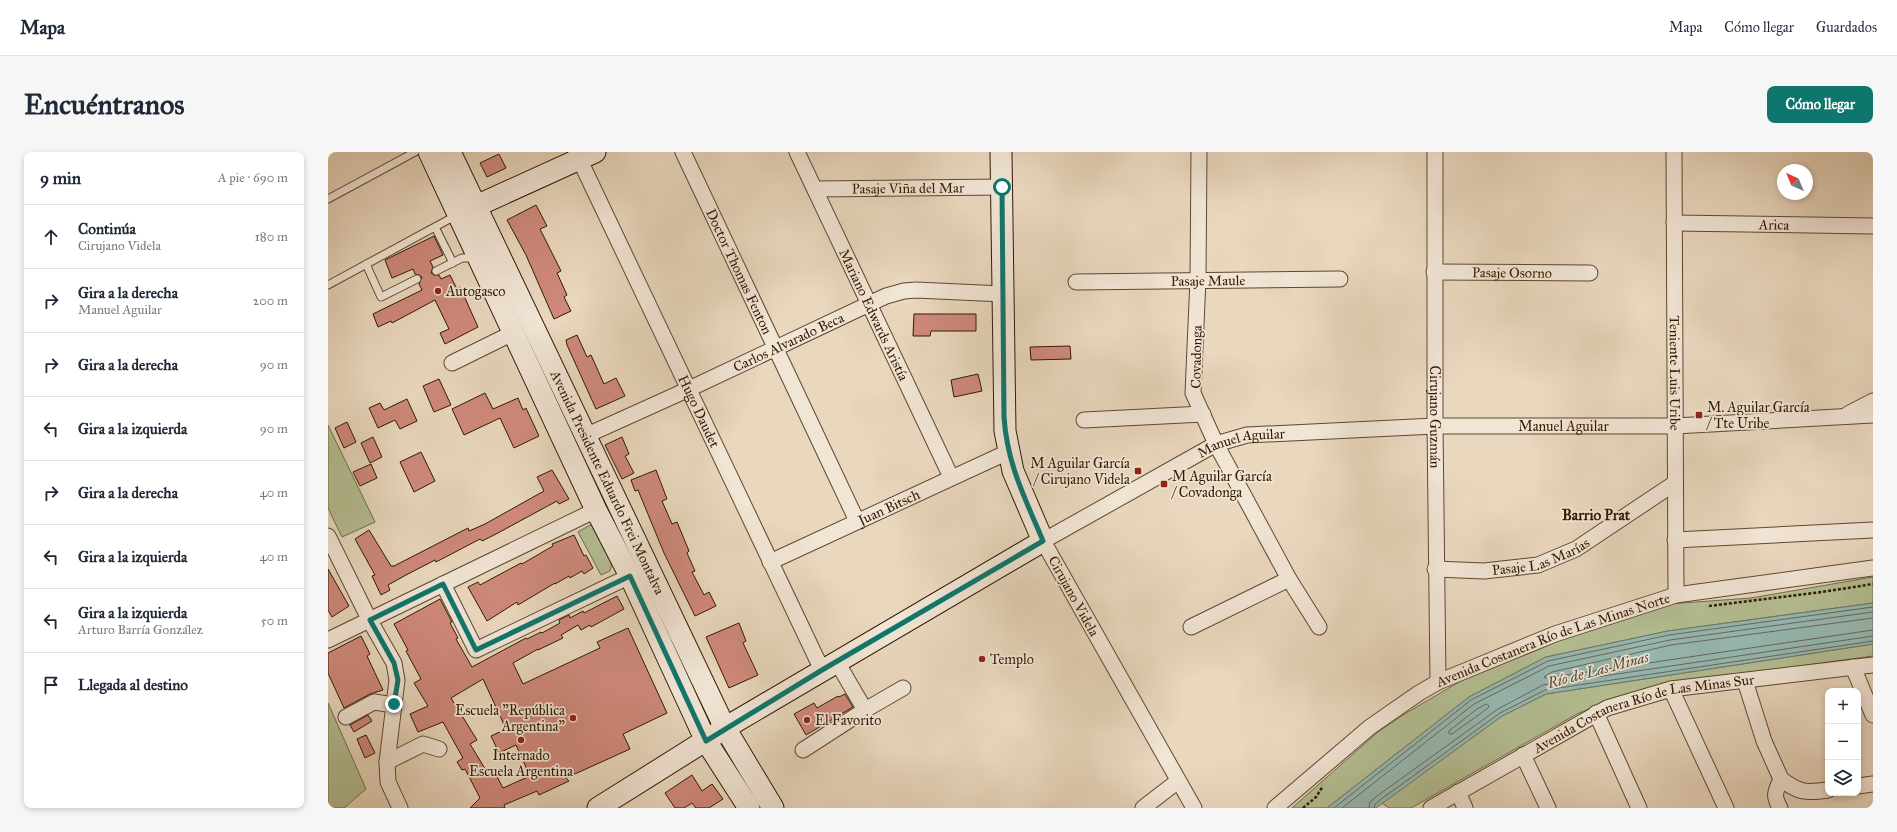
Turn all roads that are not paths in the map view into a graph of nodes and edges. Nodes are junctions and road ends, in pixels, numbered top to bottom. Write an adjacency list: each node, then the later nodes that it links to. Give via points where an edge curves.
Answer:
1 (415, 152): 13 (lane)
2 (429, 152): 14 (main road, Avenida Presidente Eduardo Frei Montalva)
3 (450, 152): 14 (main road, Avenida Presidente Eduardo Frei Montalva)
4 (683, 152): 32 (street, Doctor Thomas Fenton)
5 (797, 152): 12 (street, Mariano Edwards Aristía)
6 (1001, 152): 11 (main road, Cirujano Videla)
7 (1199, 152): 26 (street, Covadonga)
8 (1435, 152): 22 (street, Cirujano Guzmán)
9 (1674, 152): 15 (street, Teniente Luis Uribe)
10 (583, 154): 14 (main road); 34 (street, Hugo Daudet)
11 (1002, 187): 12 (street, Pasaje Viña del Mar); 29 (main road, Cirujano Videla)
12 (815, 189): 30 (street, Mariano Edwards Aristía)
13 (328, 200)
14 (467, 211): 17 (lane); 18 (main road, Avenida Presidente Eduardo Frei Montalva); 42 (main road, Avenida Presidente Eduardo Frei Montalva)
15 (1674, 223): 16 (street, Arica); 41 (street, Teniente Luis Uribe)
16 (1873, 226)
17 (435, 227): 19 (lane); 20 (lane)
18 (478, 260): 19 (lane, via 470,257); 31 (main road, Avenida Presidente Eduardo Frei Montalva)
19 (453, 263): 21 (lane)
20 (366, 264): 24 (lane, via 381,297); 28 (lane)
21 (436, 271)
22 (1434, 272): 23 (street, Pasaje Osorno); 40 (street, Cirujano Guzmán)
23 (1590, 273)
24 (417, 279)
25 (1340, 279): 26 (street, Pasaje Maule)
26 (1198, 280): 27 (street, Pasaje Maule); 36 (street, Covadonga, via 1194,393)
27 (1076, 282)
28 (328, 285)
29 (1003, 294): 30 (street, Carlos Alvarado Beca, via 904,291); 44 (main road, Cirujano Videla, via 1004,417)
30 (870, 304): 32 (street, Carlos Alvarado Beca); 45 (street, Mariano Edwards Aristía)
31 (513, 333): 33 (street); 47 (main road, Avenida Presidente Eduardo Frei Montalva)
32 (774, 348): 34 (street, Carlos Alvarado Beca); 48 (street, Doctor Thomas Fenton)
33 (452, 363)
34 (689, 389): 42 (street, Carlos Alvarado Beca); 53 (street, Hugo Daudet)
35 (1873, 401): 38 (street, Manuel Aguilar)
36 (1202, 414): 39 (street); 43 (street, Covadonga)
37 (1873, 415): 38 (street, Manuel Aguilar)
38 (1838, 418): 41 (street, Manuel Aguilar)
39 (1084, 420)
40 (1434, 426): 41 (street, Manuel Aguilar); 43 (street, Manuel Aguilar, via 1247,435); 55 (street, Cirujano Guzmán)
41 (1675, 426): 46 (street, Teniente Luis Uribe)
42 (585, 436): 76 (main road, Avenida Presidente Eduardo Frei Montalva)
43 (1216, 444): 52 (street, Manuel Aguilar); 57 (street, Covadonga)
44 (1008, 452): 45 (street, Juan Bitsch); 52 (main road, Cirujano Videla, via 1013,471)
45 (951, 477): 48 (street, Juan Bitsch)
46 (1675, 483): 51 (street, Teniente Luis Uribe); 55 (street, Pasaje Las Marías, via 1576,549 1538,565 1484,571)
47 (596, 510): 56 (main road, Avenida Presidente Eduardo Frei Montalva); 58 (street)
48 (857, 521): 53 (street, Juan Bitsch)
49 (1873, 530): 51 (street)
50 (328, 536): 60 (street)
51 (1675, 540): 59 (street, Teniente Luis Uribe)
52 (1043, 541): 65 (main road, Manuel Aguilar); 83 (street, Cirujano Videla)
53 (770, 562): 65 (street, Hugo Daudet)
54 (1873, 568): 59 (street, Avenida Costanera Río de Las Minas Norte)
55 (1435, 569): 68 (street, Cirujano Guzmán)
56 (630, 576): 58 (street, via 476,650); 77 (main road, Avenida Presidente Eduardo Frei Montalva)
57 (1289, 579): 61 (street); 62 (street, Covadonga)
58 (443, 584): 60 (street)
59 (1676, 595): 68 (street, Avenida Costanera Río de Las Minas Norte, via 1554,634)
60 (370, 620): 63 (street); 71 (street, via 394,663 398,680)
61 (1190, 627)
62 (1319, 627)
63 (328, 640)
64 (1873, 665): 66 (street, Avenida Costanera Río de Las Minas Sur)
65 (829, 666): 72 (street, Hugo Daudet); 76 (main road, Manuel Aguilar)
66 (1853, 667): 67 (street, Avenida Costanera Río de Las Minas Sur); 74 (street)
67 (1745, 681): 70 (street, Avenida Costanera Río de Las Minas Sur); 82 (street, via 1764,741)
68 (1438, 682): 94 (street, Avenida Costanera Río de Las Minas Norte, via 1375,723)
69 (903, 688): 72 (street)
70 (1671, 689): 73 (street, Avenida Costanera Río de Las Minas Sur); 99 (street)
71 (394, 704): 75 (street, via 374,702); 81 (street)
72 (865, 710): 79 (street)
73 (1596, 713): 80 (street, Avenida Costanera Río de Las Minas Sur); 98 (street)
74 (1873, 715)
75 (346, 717)
76 (725, 728): 77 (main road, Manuel Aguilar); 91 (main road, Avenida Presidente Eduardo Frei Montalva)
77 (706, 741): 89 (main road, Manuel Aguilar); 90 (main road, Avenida Presidente Eduardo Frei Montalva)
78 (439, 749): 81 (street, via 423,744)
79 (803, 750)
80 (1523, 755): 87 (street, Avenida Costanera Río de Las Minas Sur); 97 (street)
81 (387, 762): 88 (street, via 388,782)
82 (1781, 779): 86 (street, via 1794,789 1807,793); 100 (street, via 1775,794)
83 (1178, 782): 92 (street); 93 (street, Cirujano Videla)
84 (1873, 784): 85 (street)
85 (1861, 786)
86 (1825, 790)
87 (1458, 792): 95 (street, Avenida Costanera Río de Las Minas Sur); 96 (street)
88 (400, 808)
89 (598, 808)
90 (749, 808)
91 (773, 808)
92 (1143, 808)
93 (1194, 808)
94 (1275, 808)
95 (1431, 808)
96 (1466, 808)
97 (1548, 808)
98 (1639, 808)
99 (1726, 808)
100 (1780, 808)

